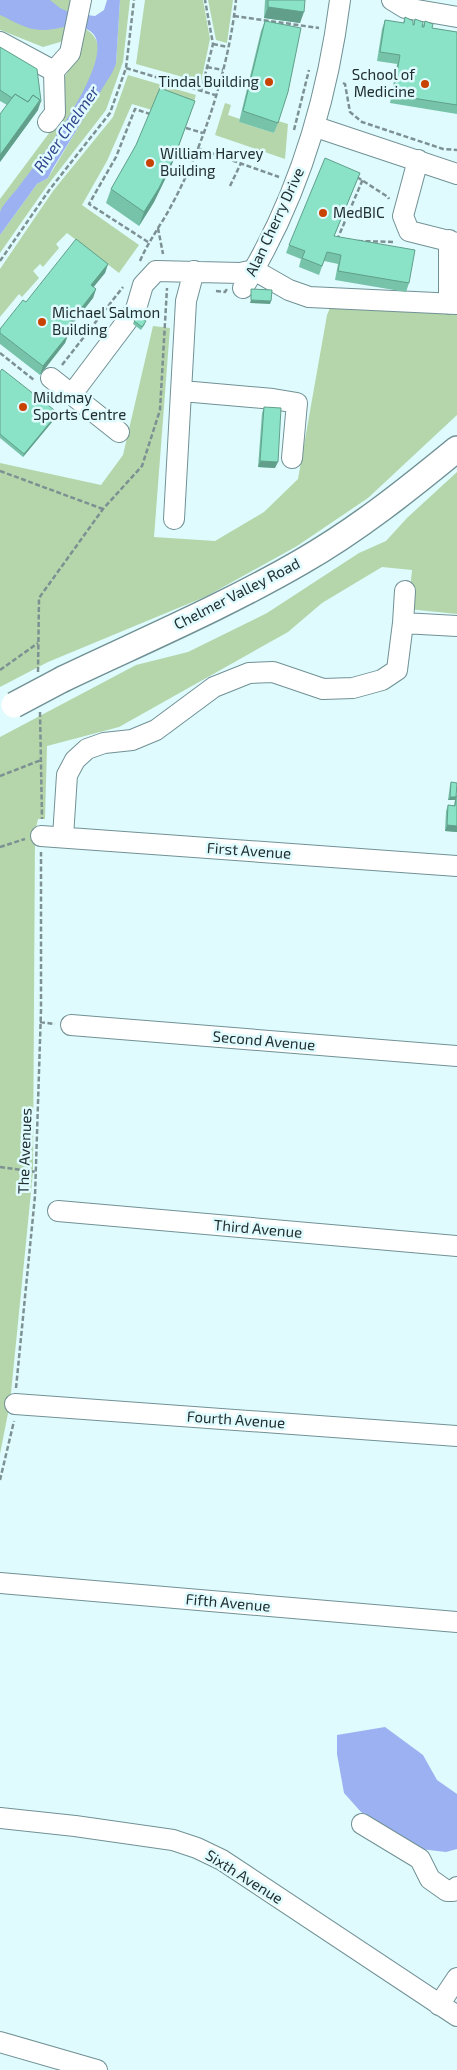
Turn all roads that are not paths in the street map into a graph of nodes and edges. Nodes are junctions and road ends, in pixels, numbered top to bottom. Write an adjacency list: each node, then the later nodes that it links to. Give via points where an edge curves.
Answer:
1 (340, 0): 8 (street, Alan Cherry Drive)
2 (392, 0): 4 (street, via 405,8)
3 (81, 1): 6 (street, via 70,54)
4 (457, 17)
5 (0, 42): 6 (street)
6 (54, 71): 7 (street, via 55,113)
7 (48, 122)
8 (316, 127): 9 (street); 12 (street, Alan Cherry Drive, via 294,190)
9 (418, 160): 10 (street); 11 (street, via 403,216 409,231)
10 (457, 174)
11 (453, 242): 14 (street)
12 (246, 277): 13 (street); 14 (street, via 309,297)
13 (191, 280): 16 (street); 17 (street, via 156,271 143,286 136,309)
14 (453, 304)
15 (51, 378): 17 (street)
16 (182, 391): 20 (street, via 297,403); 21 (street)
17 (72, 394): 18 (street)
18 (119, 432)
19 (457, 449): 25 (main road, Chelmer Valley Road, bridge, via 392,501 302,562)
20 (292, 458)
21 (174, 518)
22 (406, 591): 23 (street)
23 (403, 623): 24 (street); 27 (street, via 397,670 382,680 352,688 323,689 273,672 248,673 214,687 156,730 132,740 104,743 87,749 75,760 67,775)
24 (457, 626)
25 (7, 709)
26 (42, 827): 27 (street, First Avenue)
27 (63, 837): 28 (street, First Avenue)
28 (457, 866)
29 (71, 1025): 30 (street, Second Avenue)
30 (457, 1056)
31 (58, 1211): 32 (street, Third Avenue)
32 (457, 1246)
33 (15, 1404): 34 (street, Fourth Avenue)
34 (457, 1436)
35 (0, 1583): 36 (street, Fifth Avenue)
36 (457, 1622)
37 (0, 1818): 41 (street, Sixth Avenue, via 173,1840 197,1848 222,1860)
38 (362, 1824): 39 (street, via 420,1859 430,1879 439,1886 453,1892)
39 (457, 1887)
40 (457, 1978): 41 (street)
41 (440, 2005): 42 (street, Sixth Avenue)
42 (457, 2016)
43 (0, 2042): 44 (street)
44 (97, 2070)

